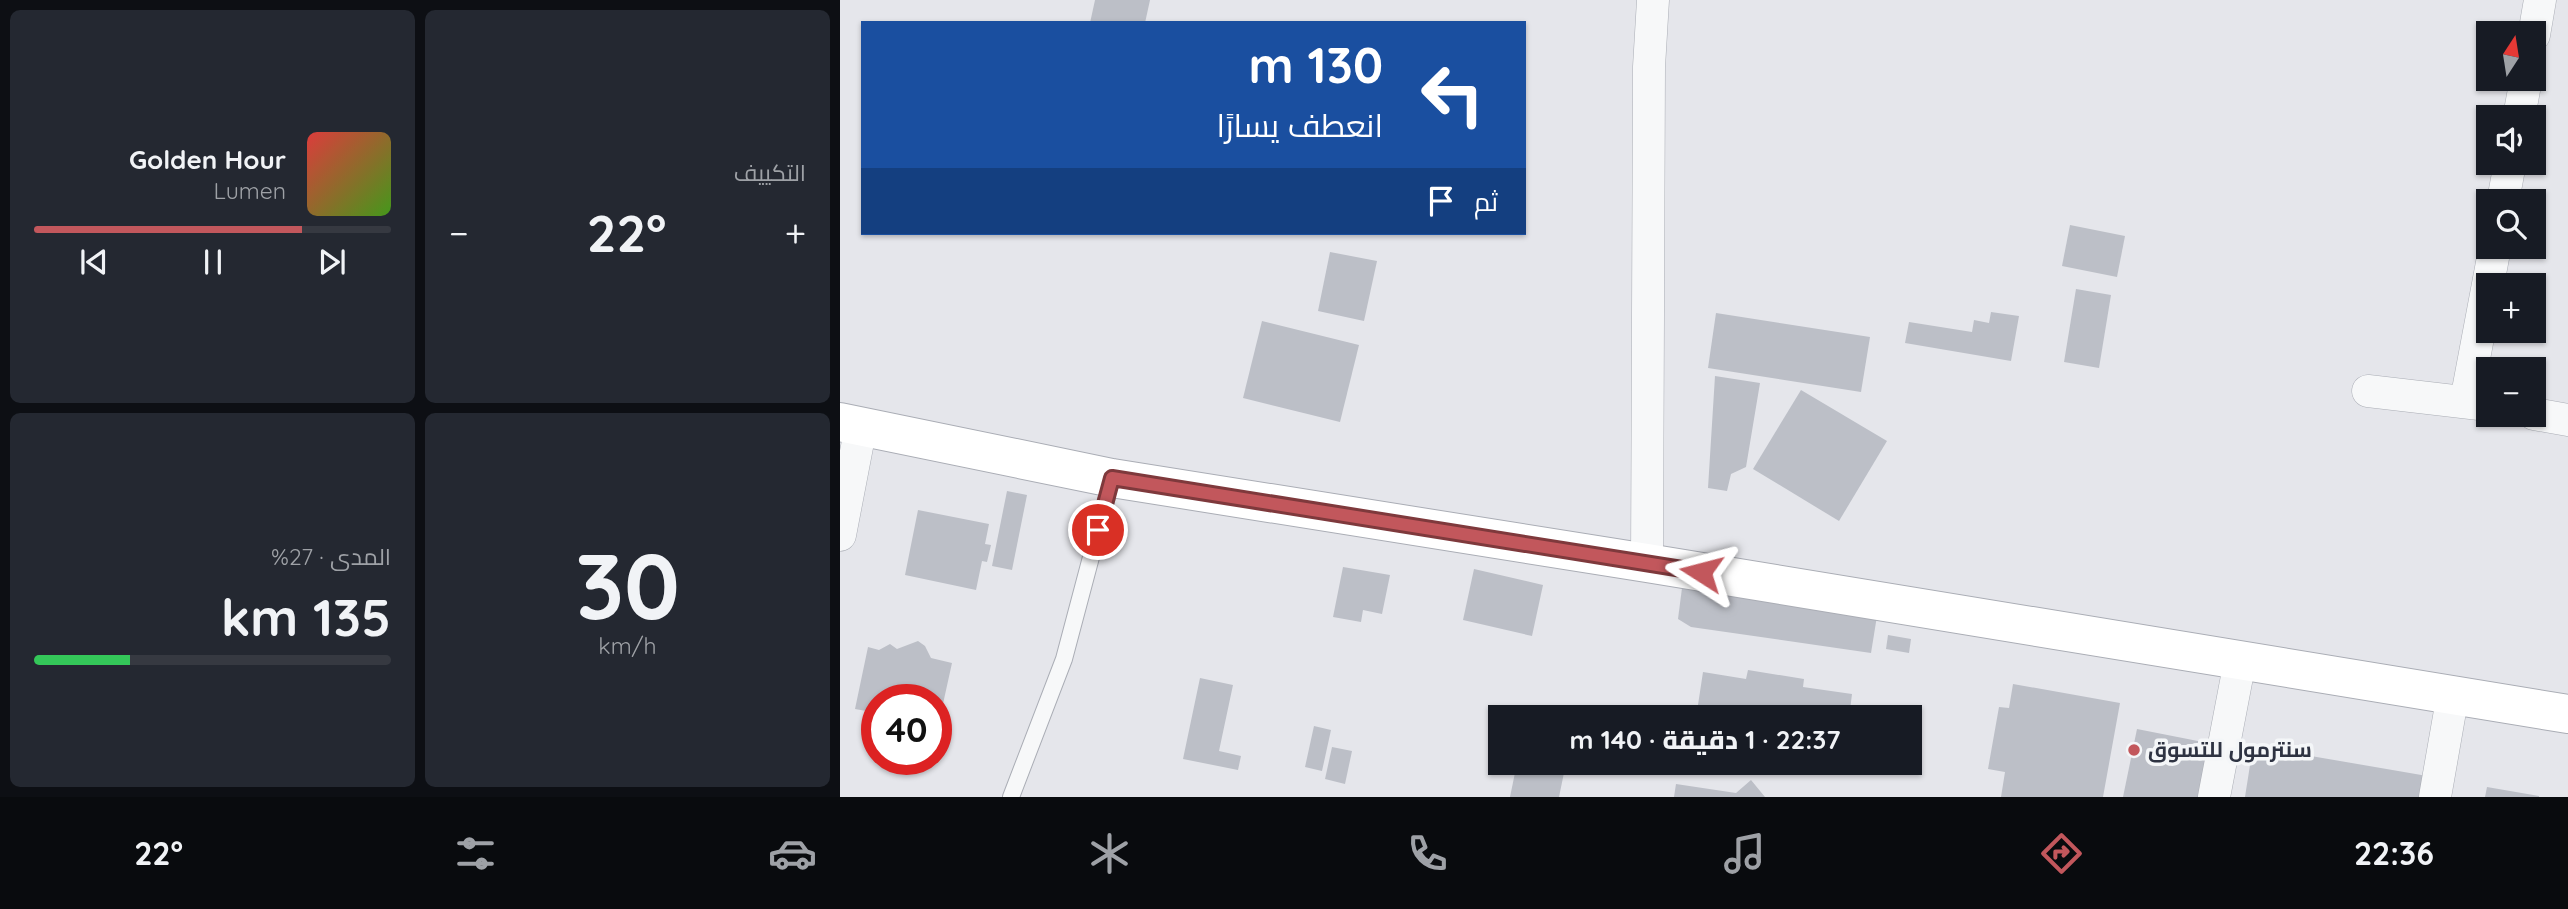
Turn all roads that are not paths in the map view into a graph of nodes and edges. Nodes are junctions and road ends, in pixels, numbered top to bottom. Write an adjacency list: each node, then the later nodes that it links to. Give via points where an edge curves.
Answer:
1 (1653, 0): 13 (street)
2 (2540, 0): 3 (street)
3 (2536, 21)
4 (2494, 259): 5 (street)
5 (2482, 357)
6 (2368, 391): 7 (street)
7 (2476, 403)
8 (2546, 416): 9 (street)
9 (2568, 420)
10 (850, 424): 11 (street); 12 (street)
11 (1112, 478): 13 (street); 17 (lane, via 1064,659)
12 (840, 535)
13 (1647, 563): 14 (street)
14 (2240, 660): 15 (street); 18 (street)
15 (2453, 694): 16 (street); 19 (street)
16 (2568, 714)
17 (1011, 797)
18 (2214, 797)
19 (2435, 797)

